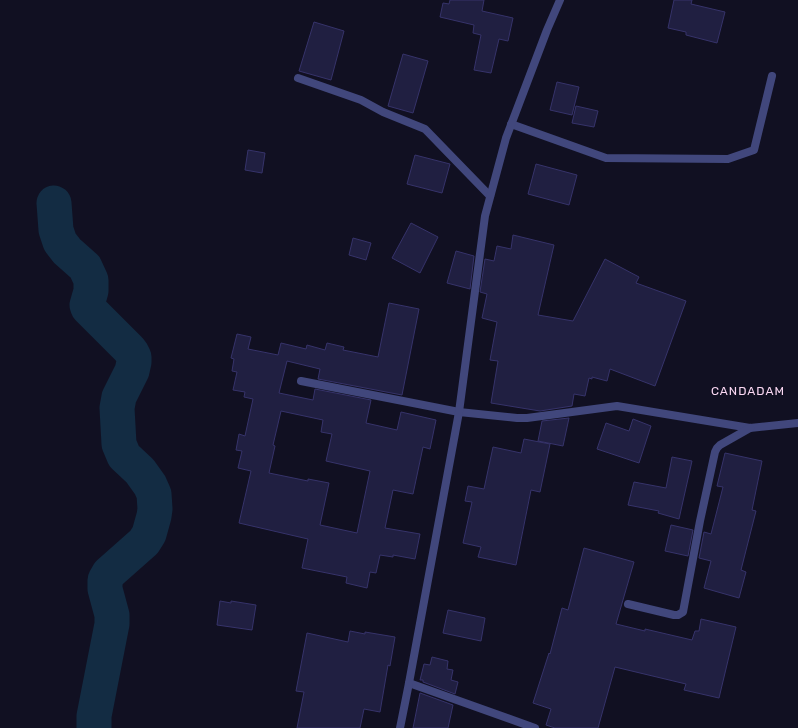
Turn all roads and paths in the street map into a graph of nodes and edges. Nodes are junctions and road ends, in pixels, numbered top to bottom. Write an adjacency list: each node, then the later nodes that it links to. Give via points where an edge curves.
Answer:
1 (560, 0): 4 (street)
2 (772, 76): 4 (street, via 754,150 728,160 606,158)
3 (298, 78): 5 (street, via 361,100 425,129)
4 (511, 124): 5 (street)
5 (490, 196): 7 (street, via 485,216)
6 (301, 382): 7 (street)
7 (459, 412): 9 (street, via 527,418 618,406); 11 (street)
8 (798, 423): 9 (street)
9 (750, 428): 10 (street, via 717,448 700,520 683,612 674,615)
10 (628, 604)
11 (409, 683): 12 (street); 13 (street)
12 (400, 728)
13 (535, 728)

